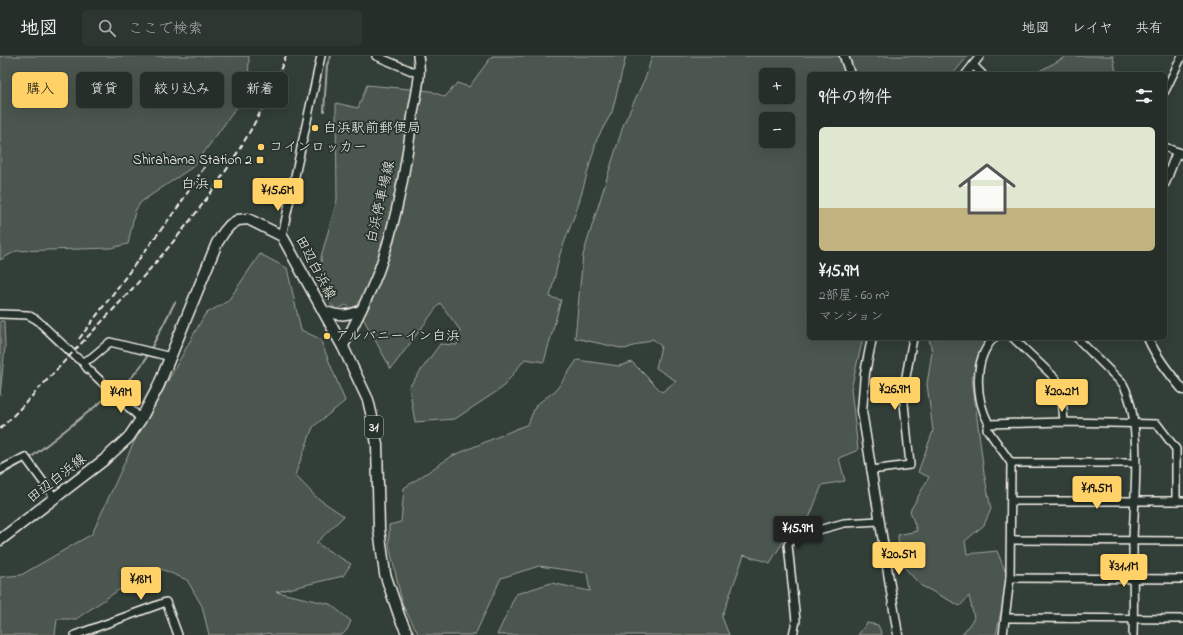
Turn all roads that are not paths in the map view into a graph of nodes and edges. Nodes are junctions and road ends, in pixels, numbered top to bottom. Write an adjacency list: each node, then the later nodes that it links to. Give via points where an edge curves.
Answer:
1 (321, 56): 16 (street)
2 (376, 56): 11 (street)
3 (418, 56): 11 (main road, 白浜停車場線)
4 (844, 56): 8 (street)
5 (980, 56): 7 (street)
6 (1182, 56): 12 (street)
7 (973, 65): 9 (street); 10 (street)
8 (849, 72)
9 (968, 72)
10 (980, 72)
11 (419, 74): 18 (main road, 白浜停車場線, via 392,226 379,270)
12 (1167, 87)
13 (1167, 148): 14 (street)
14 (1180, 154): 15 (street)
15 (1167, 179)
16 (282, 236): 17 (main road, 田辺白浜線 / 31); 27 (main road, 田辺白浜線, via 248,219 238,220 224,232 208,263)
17 (322, 310): 18 (main road, via 348,316); 26 (main road, 田辺白浜線 / 31)
18 (361, 310): 26 (main road, 白浜停車場線)
19 (0, 314): 28 (street, via 28,315 37,320)
20 (872, 340): 37 (street, via 865,373 862,411)
21 (913, 340): 37 (street, via 904,403 910,465)
22 (992, 340): 32 (street, via 984,350 979,368 983,410)
23 (1015, 340): 31 (street, via 1056,379 1062,399)
24 (1079, 340): 33 (street, via 1123,384 1132,402)
25 (1149, 340): 29 (street)
26 (343, 347): 55 (main road, 田辺白浜線 / 31, via 368,400 373,421 377,445 379,529 385,574)
27 (171, 357): 28 (street, via 110,342); 30 (main road, 田辺白浜線)
28 (83, 362): 30 (street)
29 (1183, 390)
30 (141, 419): 38 (main road, 田辺白浜線, via 129,436 104,460)
31 (1064, 422): 32 (street); 33 (street)
32 (990, 424): 34 (street, via 987,429)
33 (1134, 424): 35 (street); 41 (street, via 1157,424 1176,449)
34 (1011, 463): 35 (street); 39 (street)
35 (1135, 463): 40 (street)
36 (0, 470): 38 (street, via 25,457)
37 (871, 470): 42 (street)
38 (55, 498): 43 (main road, 田辺白浜線)
39 (1011, 501): 40 (street); 44 (street)
40 (1134, 501): 41 (street); 45 (street)
41 (1179, 501)
42 (879, 520): 56 (street, via 844,523 793,537 788,545 796,621); 57 (street)
43 (0, 540)
44 (1011, 540): 45 (street); 47 (street)
45 (1134, 540): 46 (street); 49 (street)
46 (1183, 541)
47 (1010, 578): 49 (street); 50 (street)
48 (1183, 579): 49 (street)
49 (1134, 580): 51 (street)
50 (1006, 618): 51 (street); 58 (street)
51 (1133, 619): 52 (street); 59 (street)
52 (1183, 619)
53 (75, 635): 54 (street, via 166,602)
54 (178, 635)
55 (408, 635)
56 (794, 635)
57 (898, 635)
58 (1004, 635)
59 (1133, 635)

